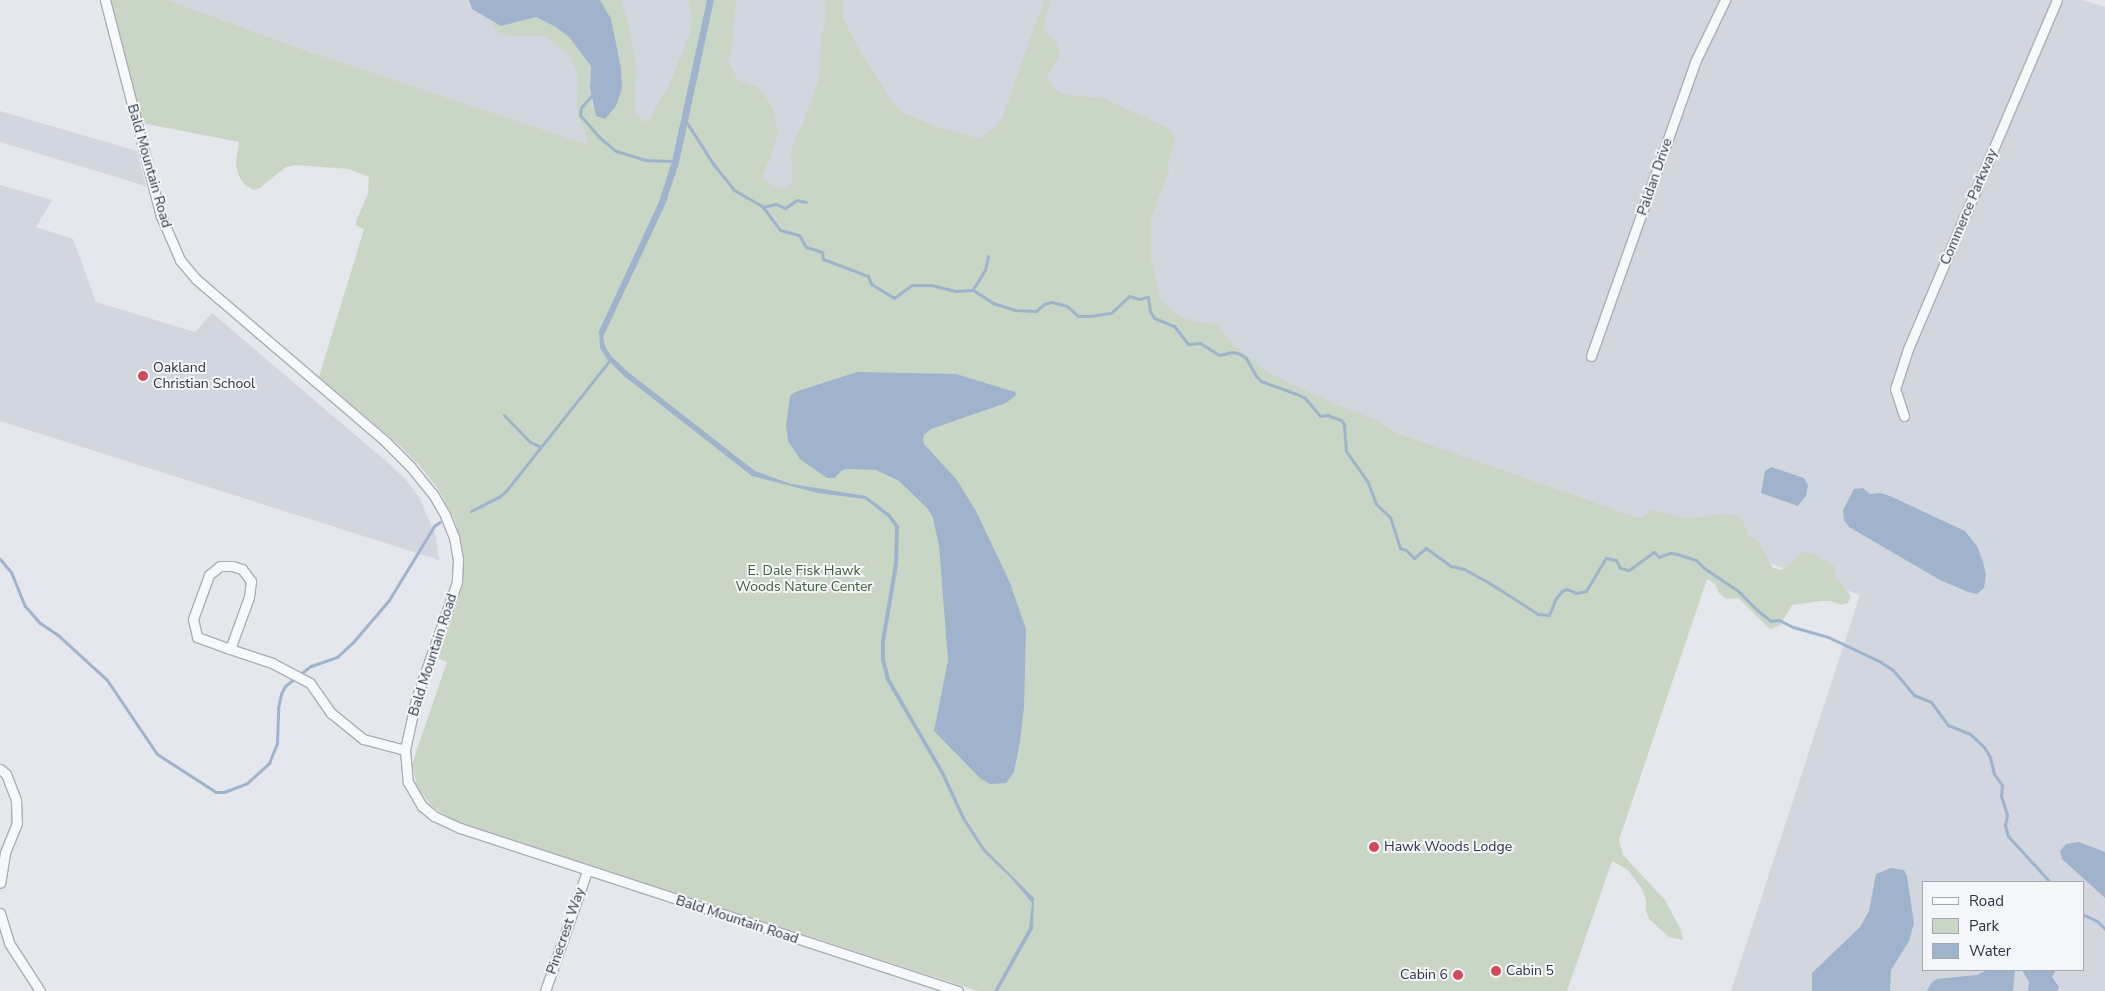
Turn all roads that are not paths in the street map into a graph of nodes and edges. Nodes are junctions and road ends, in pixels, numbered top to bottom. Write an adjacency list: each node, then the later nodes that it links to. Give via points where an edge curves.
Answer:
1 (105, 0): 7 (street, Bald Mountain Road, via 161,216 180,260 203,285 410,466 433,494 454,536 457,582 416,699)
2 (1725, 0): 4 (street, Paldan Drive, via 1695,62)
3 (2057, 0): 5 (street, Commerce Parkway, via 1908,349 1895,389)
4 (1592, 356)
5 (1904, 416)
6 (230, 649): 6 (street, via 250,597 251,581 242,570 220,566 209,575 193,618 197,637); 7 (street, via 272,663 310,683 331,713 363,739)
7 (405, 750): 9 (street, Bald Mountain Road, via 408,782 422,806 434,816)
8 (0, 768): 10 (street, via 6,774 16,800 16,823 5,853)
9 (587, 871): 13 (street, Pinecrest Way); 14 (street, Bald Mountain Road)
10 (0, 883)
11 (0, 913): 12 (street, via 9,943)
12 (40, 991)
13 (545, 991)
14 (958, 991)

